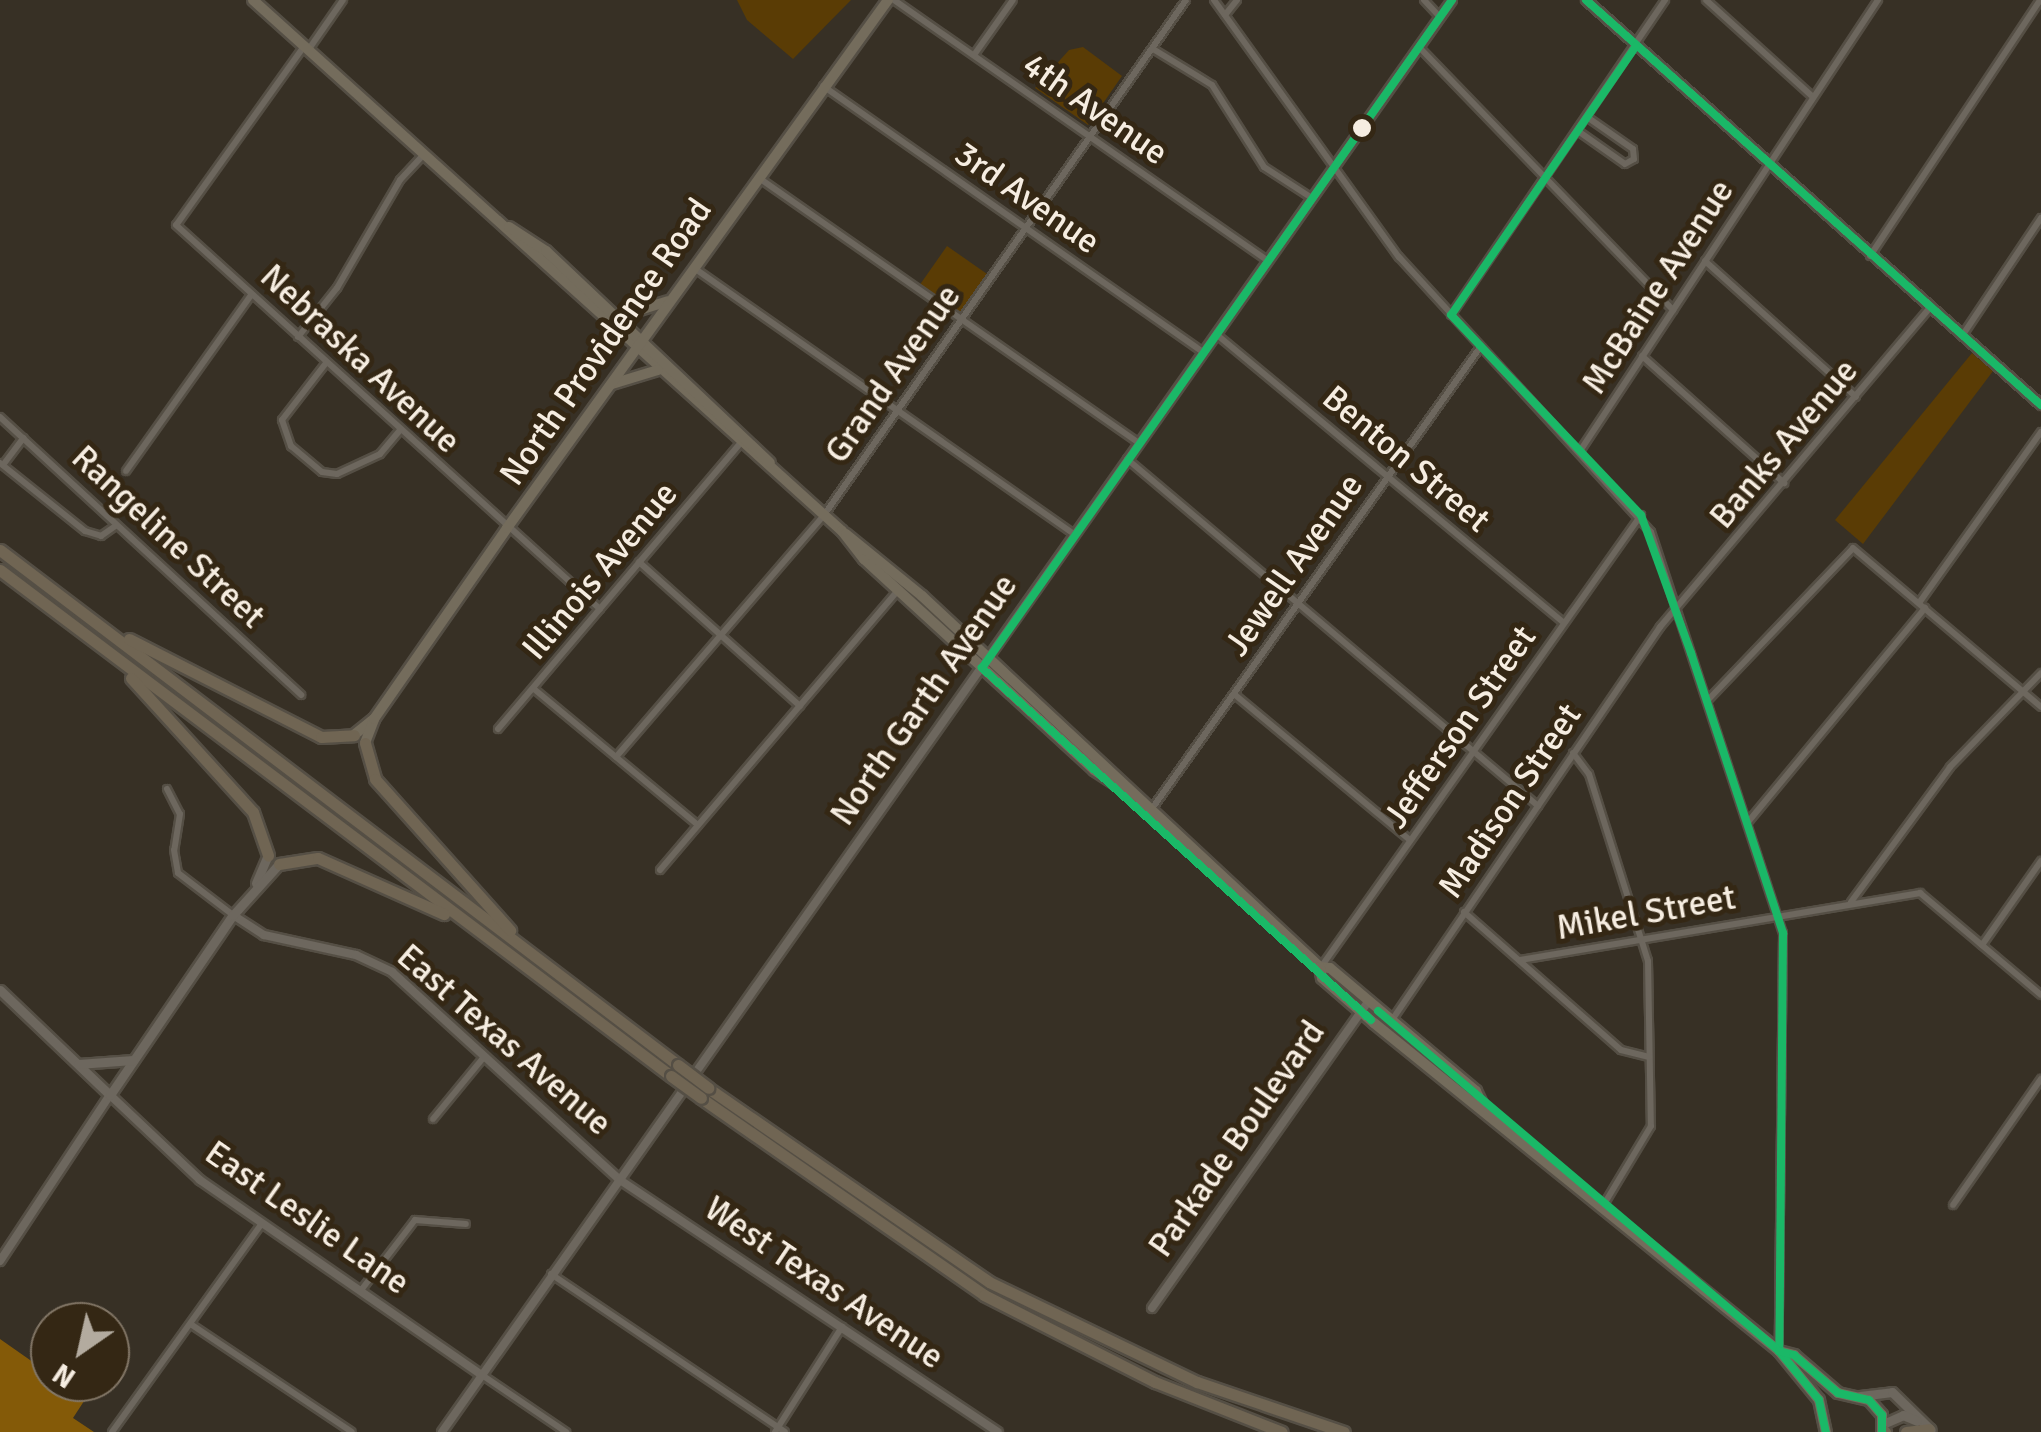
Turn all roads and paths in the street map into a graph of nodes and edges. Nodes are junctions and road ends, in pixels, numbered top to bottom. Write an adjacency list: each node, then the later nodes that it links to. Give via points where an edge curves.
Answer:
1 (253, 0): 17 (main road)
2 (343, 0): 17 (street)
3 (891, 0): 21 (street, 4th Avenue); 22 (main road, North Providence Road)
4 (1013, 0): 21 (street)
5 (1186, 0): 20 (street, Grand Avenue)
6 (1214, 0): 15 (street)
7 (1236, 0): 15 (street)
8 (1424, 0): 16 (street)
9 (1452, 0): 16 (street, North Garth Avenue)
10 (1586, 0): 18 (street)
11 (1665, 0): 18 (street)
12 (1706, 0): 23 (street)
13 (1878, 0): 23 (street, McBaine Avenue)
14 (2040, 0): 36 (street)
15 (1225, 16): 29 (street)
16 (1440, 17): 19 (street, North Garth Avenue)
17 (309, 44): 27 (main road); 40 (street, Nebraska Avenue, via 176,225)
18 (1636, 46): 24 (street); 28 (street)
19 (1419, 47): 29 (street, North Garth Avenue); 31 (street)
20 (1152, 48): 26 (street, Grand Avenue); 32 (street, via 1212,85 1264,167)
21 (974, 56): 26 (street, 4th Avenue)
22 (823, 86): 30 (main road, North Providence Road); 35 (street, 3rd Avenue)
23 (1814, 97): 28 (street, McBaine Avenue)
24 (1587, 117): 25 (street); 25 (street, via 1632,149 1634,160 1625,164)
25 (1578, 131): 31 (street)
26 (1090, 136): 35 (street, Grand Avenue); 37 (street, 4th Avenue)
27 (427, 151): 34 (main road); 49 (street, via 400,180 337,288)
28 (1768, 166): 36 (street); 38 (street, McBaine Avenue)
29 (1333, 169): 32 (street, North Garth Avenue); 44 (street)
30 (758, 177): 39 (main road, North Providence Road); 46 (street)
31 (1545, 180): 43 (street); 44 (street)
32 (1312, 198): 37 (street, North Garth Avenue)
33 (2041, 218): 48 (street)
34 (508, 226): 45 (main road, via 538,244); 50 (main road)
35 (1026, 228): 46 (street, Grand Avenue); 52 (street, 3rd Avenue)
36 (1870, 256): 42 (street)
37 (1267, 260): 47 (street, North Garth Avenue)
38 (1705, 261): 43 (street, McBaine Avenue); 57 (street)
39 (693, 267): 41 (main road, North Providence Road); 59 (street)
40 (252, 294): 49 (street, Nebraska Avenue); 70 (street)
41 (669, 301): 45 (main road); 50 (main road, North Providence Road)
42 (1930, 308): 48 (street); 57 (street, Banks Avenue)
43 (1672, 310): 53 (street, McBaine Avenue)
44 (1452, 315): 51 (street)
45 (618, 318): 50 (main road)
46 (961, 320): 59 (street, Grand Avenue); 64 (street)
47 (1215, 333): 52 (street, North Garth Avenue); 71 (street, Benton Street)
48 (1962, 336): 58 (street)
49 (298, 337): 54 (street, Nebraska Avenue)
50 (639, 345): 55 (main road); 56 (main road, North Providence Road); 69 (main road, via 760,449)
51 (1481, 346): 66 (street); 71 (street, Jewell Avenue)
52 (1202, 351): 64 (street, North Garth Avenue)
53 (1642, 356): 66 (street, McBaine Avenue); 72 (street)
54 (326, 363): 61 (street, Nebraska Avenue); 61 (street, via 282,420 292,446 322,472 337,474 380,454)
55 (658, 370): 56 (main road); 65 (main road)
56 (611, 385): 76 (main road, North Providence Road)
57 (1856, 397): 72 (street, Banks Avenue)
58 (2041, 404)
59 (897, 412): 73 (street, Grand Avenue); 78 (street)
60 (0, 417): 63 (street, Rangeline Street)
61 (400, 430): 76 (street, Nebraska Avenue)
62 (2041, 432): 84 (street)
63 (24, 438): 68 (street); 75 (street, Rangeline Street)
64 (1139, 443): 67 (street, North Garth Avenue)
65 (739, 445): 69 (main road); 80 (street, Illinois Avenue)
66 (1580, 450): 74 (street)
67 (1128, 459): 78 (street, North Garth Avenue); 83 (street)
68 (1, 464): 75 (street, via 84,531 102,536)
69 (774, 469): 73 (main road)
70 (126, 471)
71 (1387, 475): 83 (street, Jewell Avenue); 88 (street, Benton Street)
72 (1784, 483): 87 (street, Banks Avenue)
73 (824, 515): 77 (main road); 89 (street, Grand Avenue)
74 (1641, 515): 87 (street); 88 (street, Jefferson Street)
75 (117, 525): 97 (street, Rangeline Street)
76 (507, 528): 85 (street, Nebraska Avenue); 101 (main road, North Providence Road)
77 (845, 534): 82 (main road); 91 (main road)
78 (1074, 534): 91 (street, North Garth Avenue)
79 (0, 550): 86 (highway)
80 (639, 562): 85 (street, Illinois Avenue); 89 (street)
81 (0, 570): 90 (highway)
82 (898, 590): 92 (main road); 99 (street)
83 (1300, 602): 95 (street, Jewell Avenue); 105 (street)
84 (1922, 605): 96 (street); 98 (street, via 1853,548); 112 (street)
85 (600, 609): 94 (street, Illinois Avenue)
86 (82, 612): 103 (highway, via 321,737); 127 (highway)
87 (1677, 613): 98 (street); 106 (street, Madison Street, via 1660,626)
88 (1564, 623): 105 (street, Jefferson Street)
89 (720, 634): 99 (street); 107 (street, Grand Avenue)
90 (104, 650): 115 (highway, via 253,812); 126 (highway)
91 (989, 657): 92 (street, North Garth Avenue); 108 (main road, via 1106,764)
92 (982, 668): 108 (main road); 144 (street, North Garth Avenue)
93 (2041, 672): 96 (street)
94 (534, 688): 102 (street, Illinois Avenue); 107 (street)
95 (1234, 694): 111 (street, Jewell Avenue); 114 (street)
96 (2026, 694): 100 (street); 120 (street, via 1950,768)
97 (301, 695)
98 (1707, 701): 112 (street)
99 (800, 706): 113 (street)
100 (2041, 708)
101 (374, 719): 103 (main road, North Providence Road); 104 (main road, North Providence Road)
102 (498, 730)
103 (354, 735)
104 (365, 743): 127 (highway, via 375,779)
105 (1475, 749): 110 (street); 114 (street, Jefferson Street)
106 (1573, 753): 110 (street, Madison Street); 124 (street, via 1589,774)
107 (616, 758): 113 (street)
108 (1122, 788): 111 (main road)
109 (167, 790): 122 (street, via 180,814 178,873)
110 (1538, 806): 121 (street, Madison Street)
111 (1149, 812): 129 (main road)
112 (1748, 822): 123 (street)
113 (698, 825): 118 (street)
114 (1410, 840): 129 (street, Jefferson Street)
115 (268, 855): 119 (main road)
116 (2041, 861): 125 (street)
117 (280, 864): 119 (main road); 126 (highway, via 318,858 373,878)
118 (660, 870)
119 (255, 886): 122 (main road)
120 (1850, 903): 123 (street, Mikel Street); 125 (street, Mikel Street, via 1920,894)
121 (1464, 912): 128 (street); 133 (street, Madison Street)
122 (233, 915): 134 (street, East Texas Avenue, via 285,942 381,965); 136 (main road)
123 (1779, 915): 124 (street, Mikel Street); 155 (street)
124 (1644, 938): 128 (street, Mikel Street); 135 (street)
125 (1982, 945): 131 (street, Mikel Street)
126 (499, 948): 138 (highway)
127 (530, 952): 138 (highway)
128 (1520, 960): 135 (street, via 1622,1050)
129 (1320, 967): 132 (main road, via 1330,968)
130 (0, 990): 137 (main road)
131 (2041, 995)
132 (1364, 1007): 133 (main road); 142 (main road); 152 (street, Parkade Boulevard)
133 (1391, 1022): 142 (main road, via 1476,1091)
134 (484, 1057): 143 (street); 144 (street, East Texas Avenue)
135 (1649, 1057): 146 (street, via 1652,1126)
136 (133, 1060): 137 (main road); 141 (main road)
137 (78, 1064): 141 (main road)
138 (674, 1070): 140 (highway, bridge)
139 (2041, 1078): 145 (street)
140 (704, 1093): 167 (highway, via 984,1296 1155,1382); 168 (highway, via 988,1282 1181,1375)
141 (110, 1094): 147 (street, East Leslie Lane, via 177,1160); 149 (street)
142 (1483, 1106): 146 (main road)
143 (433, 1119)
144 (620, 1180): 150 (street, North Garth Avenue); 154 (street, West Texas Avenue)
145 (1952, 1204)
146 (1603, 1206): 155 (main road)
147 (262, 1223): 151 (street, East Leslie Lane); 153 (street)
148 (466, 1224): 151 (street, via 415,1220)
149 (0, 1261)
150 (550, 1274): 156 (street, North Garth Avenue); 160 (street)
151 (362, 1289): 156 (street, East Leslie Lane)
152 (1152, 1308)
153 (192, 1325): 162 (street); 163 (street)
154 (842, 1327): 160 (street); 166 (street, West Texas Avenue)
155 (1779, 1351): 157 (main road); 158 (main road, via 1820,1400)
156 (482, 1375): 164 (street, North Garth Avenue); 165 (street)
157 (1855, 1396): 158 (main road, via 1833,1405); 159 (main road, via 1892,1392); 161 (main road, via 1877,1406)
158 (1826, 1427)
159 (1929, 1429): 161 (main road, via 1903,1415); 169 (highway)
160 (779, 1430)
161 (1883, 1430)
162 (112, 1432)
163 (352, 1432)
164 (442, 1432)
165 (566, 1432)
166 (998, 1432)
167 (1282, 1432)
168 (1344, 1432)
169 (1906, 1432)

